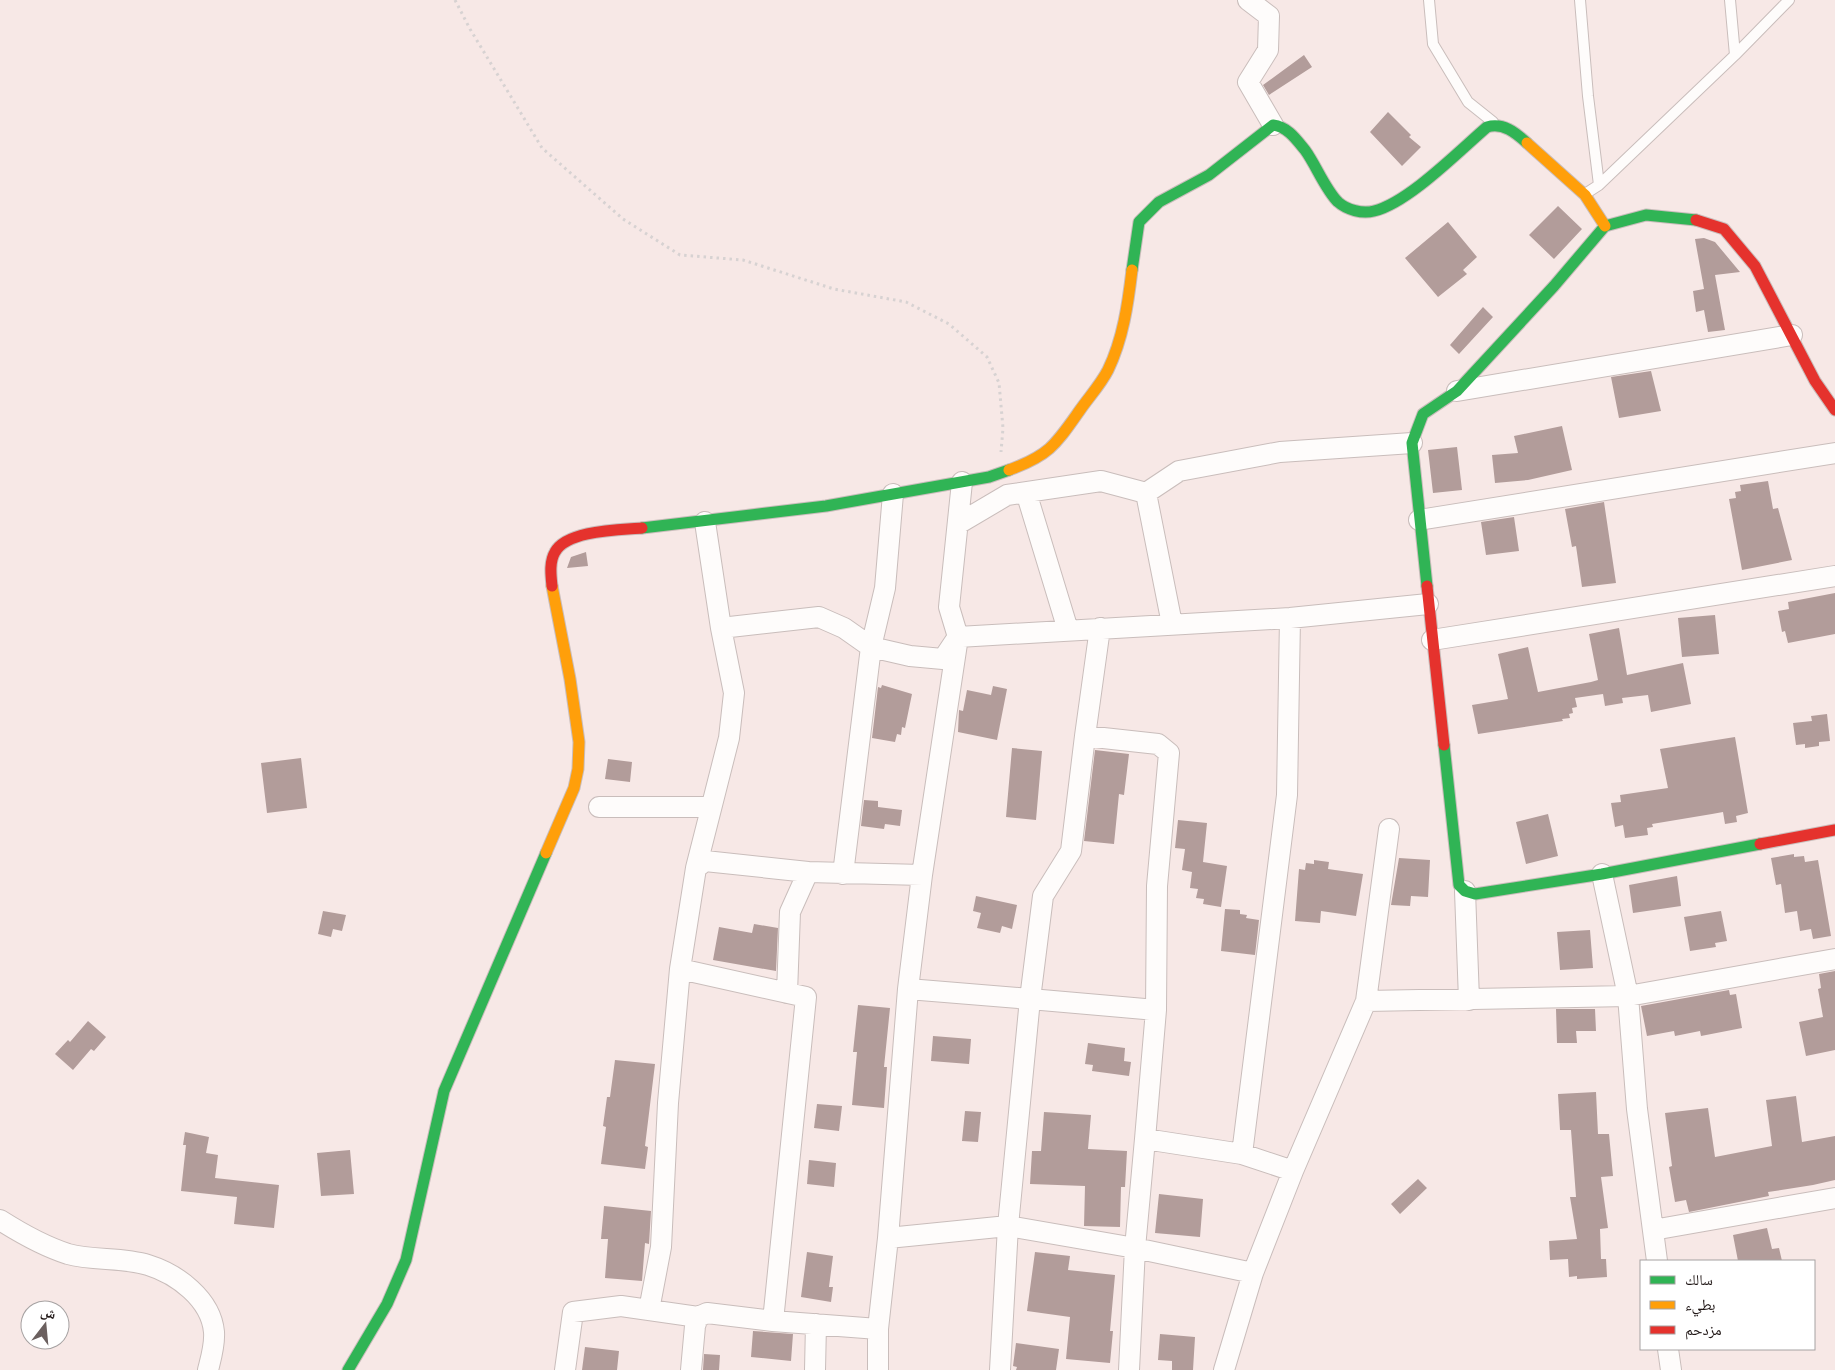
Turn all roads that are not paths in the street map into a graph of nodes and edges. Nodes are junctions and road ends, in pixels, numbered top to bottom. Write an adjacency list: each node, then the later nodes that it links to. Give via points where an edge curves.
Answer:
1 (1248, 0): 7 (street, via 1268,16 1268,50 1248,82)
2 (1430, 0): 8 (lane, via 1433,44 1468,102)
3 (1580, 0): 9 (lane)
4 (1730, 0): 6 (lane)
5 (1789, 0): 6 (lane)
6 (1735, 55): 9 (lane)
7 (1272, 125): 8 (street, via 1281,125 1293,134 1337,201 1347,208 1363,212 1385,207 1420,183 1487,127); 17 (street, via 1209,175 1159,202 1139,222 1126,318 1108,370 1047,452 1034,461 989,477)
8 (1498, 125): 10 (street, via 1515,132)
9 (1599, 184): 10 (lane)
10 (1585, 195): 11 (street)
11 (1605, 226): 12 (street, via 1646,215 1701,220 1724,229 1755,266); 13 (street)
12 (1792, 335): 13 (street); 14 (street, via 1815,381)
13 (1457, 391): 15 (street, via 1423,414)
14 (1835, 410)
15 (1412, 443): 19 (street, via 1280,452 1179,471); 21 (street)
16 (1835, 453): 21 (street)
17 (962, 482): 20 (street); 23 (street)
18 (1026, 492): 19 (street, via 1100,481); 23 (street, via 1007,495); 30 (street)
19 (1146, 492): 27 (street)
20 (893, 494): 22 (street); 33 (street, via 884,588)
21 (1419, 520): 25 (street)
22 (705, 522): 28 (street); 72 (street, via 574,537 554,553 552,585 579,742 574,788 444,1091 406,1260 388,1304)
23 (958, 524): 31 (street, via 949,607)
24 (1835, 576): 32 (street)
25 (1428, 604): 26 (street); 32 (street)
26 (1290, 618): 27 (street); 55 (street, via 1287,795)
27 (1172, 624): 29 (street)
28 (722, 628): 33 (street, via 820,617 844,628); 36 (street, via 734,693 729,738)
29 (1100, 628): 30 (street); 34 (street)
30 (1068, 630): 31 (street)
31 (958, 637): 33 (street, via 943,659); 43 (street)
32 (1432, 640): 44 (street, via 1459,885)
33 (871, 647): 41 (street)
34 (1085, 736): 50 (street, via 1071,851 1043,896); 53 (street, via 1158,744 1169,753 1157,886)
35 (599, 807): 36 (street)
36 (711, 807): 39 (street)
37 (1389, 829): 52 (street)
38 (1835, 830): 42 (street)
39 (696, 868): 40 (street, via 705,861); 46 (street)
40 (808, 872): 41 (street); 48 (street, via 790,912)
41 (843, 874): 43 (street)
42 (1602, 874): 44 (street, via 1475,894); 49 (street)
43 (922, 875): 47 (street)
44 (1465, 891): 51 (street)
45 (1835, 959): 49 (street)
46 (680, 969): 48 (street); 65 (street, via 668,1103 661,1247)
47 (908, 989): 50 (street); 61 (street)
48 (787, 993): 67 (street, via 806,997)
49 (1628, 996): 51 (street); 60 (street, via 1637,1109)
50 (1030, 999): 53 (street); 59 (street)
51 (1469, 1000): 52 (street)
52 (1366, 1001): 56 (street)
53 (1156, 1010): 54 (street)
54 (1145, 1139): 55 (street); 62 (street)
55 (1242, 1154): 56 (street)
56 (1293, 1171): 64 (street)
57 (1835, 1198): 60 (street)
58 (0, 1220): 71 (street, via 42,1245 70,1254 148,1265 174,1276 197,1295 212,1320 214,1333)
59 (1008, 1226): 61 (street); 62 (street); 77 (street)
60 (1653, 1230): 63 (street)
61 (888, 1238): 69 (street)
62 (1135, 1248): 64 (street); 78 (street)
63 (1657, 1260)
64 (1253, 1273): 79 (street)
65 (648, 1310): 66 (street); 73 (street, via 621,1306 573,1312)
66 (698, 1316): 67 (street, via 707,1313); 74 (street)
67 (773, 1321): 68 (street)
68 (816, 1324): 69 (street); 75 (street)
69 (878, 1329): 76 (street)
70 (1668, 1350): 80 (street)
71 (208, 1370)
72 (348, 1370)
73 (565, 1370)
74 (691, 1370)
75 (815, 1370)
76 (878, 1370)
77 (1000, 1370)
78 (1129, 1370)
79 (1224, 1370)
80 (1671, 1370)

